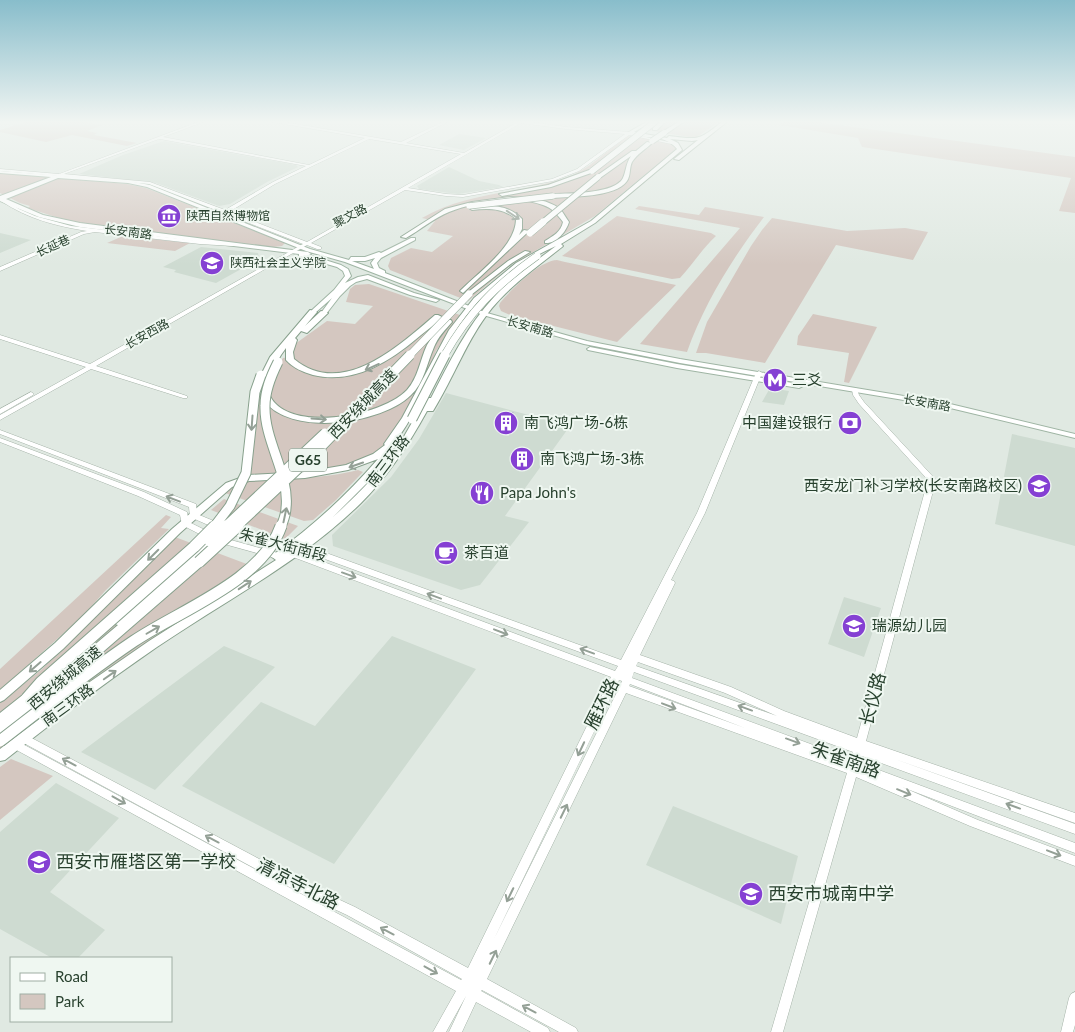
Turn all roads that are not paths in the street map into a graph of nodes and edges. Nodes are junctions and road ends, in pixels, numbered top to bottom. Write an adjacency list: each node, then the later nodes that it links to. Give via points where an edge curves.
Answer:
1 (68, 169): 15 (main road)
2 (73, 169): 16 (main road)
3 (77, 169): 16 (main road)
4 (82, 169): 17 (main road, via 75,173)
5 (303, 169): 21 (main road)
6 (436, 169): 18 (main road, 聚文路)
7 (579, 169): 18 (main road, via 553,180 463,196)
8 (594, 169): 22 (highway, bridge, via 550,186 467,202)
9 (603, 169): 35 (highway, 西安绕城高速 / G65)
10 (609, 169): 39 (highway, 西安绕城高速 / G65, bridge, via 556,211)
11 (628, 169): 20 (highway, bridge, via 624,182 612,188)
12 (656, 169): 30 (highway, 南三环路, via 593,222)
13 (664, 169): 30 (highway, 南三环路, via 601,222)
14 (0, 171): 15 (main road); 16 (main road, 长安南路)
15 (36, 173): 16 (main road)
16 (58, 176): 17 (main road); 19 (main road); 25 (main road, 长安南路, via 148,186)
17 (89, 177): 21 (main road, via 155,185)
18 (403, 188): 32 (main road, 聚文路)
19 (1, 198): 24 (main road, via 31,216); 31 (main road, 长安南路, via 41,216 80,225)
20 (472, 206): 22 (highway); 35 (highway, one-way to 35, via 516,215 519,229)
21 (225, 212): 23 (main road)
22 (442, 214): 27 (highway); 29 (highway); 39 (highway, bridge, via 478,201 518,199 551,206 560,211 566,222 560,234 510,262)
23 (249, 221): 25 (main road); 32 (main road)
24 (75, 227): 26 (main road); 38 (main road, 长延巷, via 82,230)
25 (253, 227): 28 (main road, 长安南路)
26 (108, 232): 31 (main road); 38 (main road, 长延巷, via 83,233)
27 (404, 237): 32 (main road, via 373,258 363,260)
28 (282, 239): 32 (main road, 长安南路); 33 (main road, via 287,242 281,247)
29 (413, 239): 40 (main road, via 378,257 374,264 377,269 424,288)
30 (561, 243): 37 (highway, 南三环路); 42 (highway, via 550,245 528,258); 45 (highway, via 507,289)
31 (233, 245): 33 (main road, 长安南路)
32 (302, 247): 34 (main road); 36 (main road, 长安南路); 40 (main road, 长安南路); 40 (main road, 长安南路, via 347,261); 43 (main road, via 346,270 348,276); 50 (main road, 长安西路)
33 (259, 248): 36 (main road, 长安南路)
34 (319, 248)
35 (507, 248): 46 (highway, 西安绕城高速 / G65)
36 (286, 251): 50 (main road, 长安西路)
37 (539, 257): 59 (highway, 南三环路, bridge, via 487,297 463,325); 62 (highway, 南三环路, bridge, via 480,310 451,353 429,400)
38 (0, 268)
39 (469, 294): 41 (highway, 西安绕城高速 / G65, bridge)
40 (438, 299): 42 (main road, 长安南路); 44 (main road, via 361,277 348,284)
41 (462, 301): 49 (highway, one-way to 41, bridge, via 262,381 266,398 288,414 301,418 342,420 386,408 408,394 415,385 429,348); 74 (highway, 西安绕城高速 / G65, bridge, via 317,451 206,555)
42 (468, 310): 45 (main road, 长安南路); 61 (highway, via 456,324 406,419)
43 (313, 312): 49 (highway)
44 (324, 313): 48 (highway)
45 (485, 316): 51 (main road, 长安南路, via 609,346); 51 (main road, 长安南路, via 584,348 677,366); 62 (highway, via 451,366 425,419)
46 (438, 317): 49 (highway, one-way to 49, via 394,354 360,372 318,374); 72 (highway, 西安绕城高速 / G65, bridge, via 320,438 210,541)
47 (0, 337): 50 (main road)
48 (293, 340): 49 (highway); 49 (highway, via 289,352)
49 (281, 359): 72 (highway, one-way to 72, bridge, via 261,375 255,392 246,473 228,510 200,542 41,682); 75 (highway, one-way to 49, bridge, via 136,639 232,582 270,546 283,524 287,504 286,490 264,415 266,390)
50 (88, 366): 53 (main road); 54 (main road, 长安西路); 55 (main road, 长安西路)
51 (761, 377): 52 (main road, 长安南路); 68 (main road, 雁环路, via 748,416 704,513)
52 (855, 393): 57 (main road, 长安南路, via 946,405); 60 (main road, 长安南路, via 946,410); 77 (main road, 长仪路, via 932,480)
53 (185, 397)
54 (0, 412)
55 (0, 418)
56 (0, 432): 63 (main road, 朱雀大街南段, one-way to 56, via 193,506)
57 (1075, 436)
58 (0, 440): 64 (main road, 朱雀大街南段, via 141,494 184,514)
59 (398, 441): 61 (highway, 南三环路); 65 (highway, 南三环路)
60 (1075, 441)
61 (381, 453): 63 (highway, 南三环路, one-way to 63, via 355,465 330,471 238,481)
62 (390, 464): 65 (highway, 南三环路, via 364,492)
63 (194, 515): 64 (highway, 南三环路); 65 (main road, 朱雀大街南段, via 238,534)
64 (185, 523): 66 (main road, 朱雀大街南段, via 228,543); 71 (highway, 南三环路, one-way to 71, via 60,646)
65 (296, 550): 66 (highway, 南三环路); 68 (main road, 朱雀大街南段, one-way to 65); 69 (main road, 朱雀大街南段, one-way to 69); 76 (highway, 南三环路, one-way to 65, via 154,644)
66 (278, 556): 67 (highway, 南三环路)
67 (265, 566)
68 (631, 663): 69 (main road, 雁环路); 70 (main road, 雁环路); 77 (main road, 朱雀南路, one-way to 68)
69 (616, 676): 70 (main road); 84 (main road, 雁环路, one-way to 84)
70 (626, 684): 79 (main road, one-way to 79); 84 (main road, 雁环路, one-way to 70)
71 (0, 698)
72 (28, 698): 73 (highway, 西安绕城高速 / G65)
73 (0, 720)
74 (0, 733)
75 (0, 741)
76 (19, 741): 78 (highway, 南三环路); 84 (main road, 清凉寺北路, one-way to 76, via 351,911); 85 (main road, 清凉寺北路, one-way to 85)
77 (860, 747): 79 (main road, 长仪路); 80 (main road); 81 (main road, 朱雀南路, one-way to 77)
78 (0, 756)
79 (854, 768): 82 (main road, 朱雀南路); 83 (main road, one-way to 83, via 974,823); 92 (main road, 长仪路)
80 (1075, 818)
81 (1075, 829)
82 (1075, 848)
83 (1075, 861)
84 (475, 980): 85 (main road, 雁环路); 86 (main road, 雁环路); 91 (main road, 清凉寺北路, one-way to 84)
85 (462, 988): 86 (main road, 清凉寺北路); 88 (main road, 雁环路)
86 (474, 994): 89 (main road, 雁环路); 90 (main road, 清凉寺北路)
87 (1075, 998): 93 (main road)
88 (439, 1032)
89 (455, 1032)
90 (544, 1032)
91 (572, 1032)
92 (776, 1032)
93 (1067, 1032)

